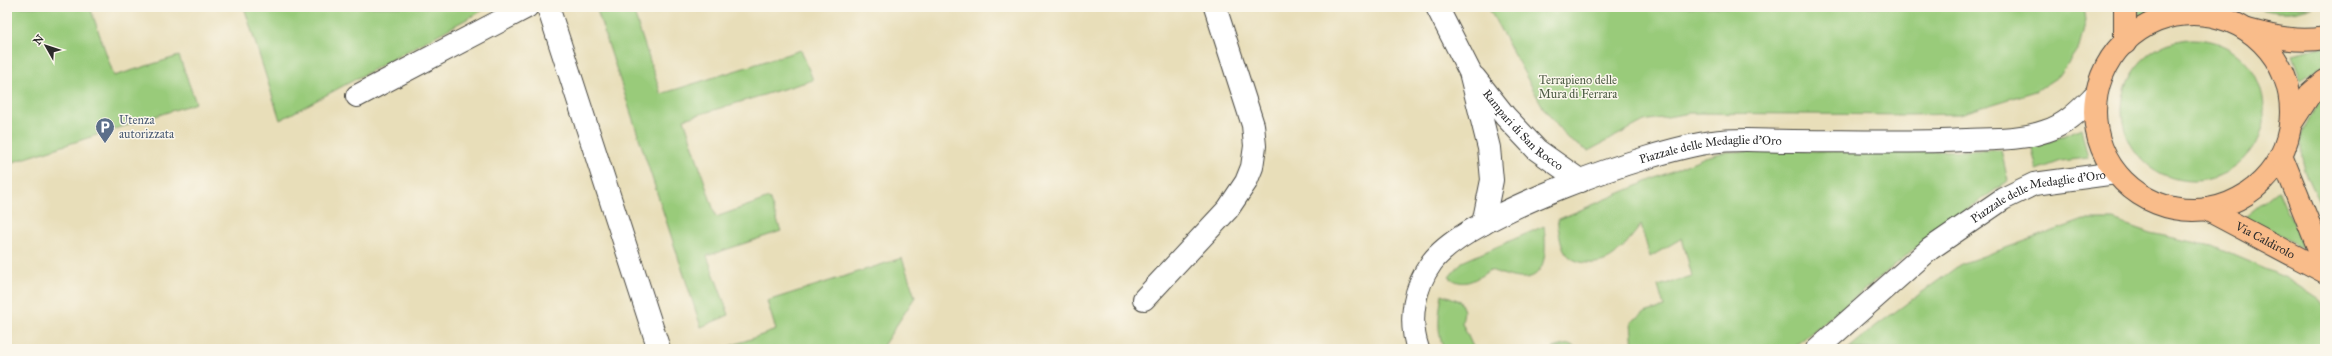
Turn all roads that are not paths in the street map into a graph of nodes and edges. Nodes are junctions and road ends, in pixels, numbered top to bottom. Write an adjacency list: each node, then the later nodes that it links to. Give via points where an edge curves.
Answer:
1 (527, 7): 12 (street)
2 (548, 7): 23 (street)
3 (1215, 7): 22 (street, via 1253,125 1255,146 1252,167 1246,182 1228,209)
4 (1438, 7): 10 (street, Rampari di San Rocco)
5 (2125, 7): 9 (main road)
6 (2200, 10): 7 (main road, Via Caldirolo); 9 (main road, Via Caldirolo, via 2163,18 2142,29)
7 (2242, 29): 8 (main road, via 2281,39 2309,41); 14 (main road, Via Caldirolo, via 2266,48 2282,71 2290,97)
8 (2325, 38)
9 (2125, 43): 13 (main road, Via Caldirolo, via 2107,67)
10 (1470, 72): 17 (street, Rampari di San Rocco, via 1505,116 1537,150); 19 (street, Rampari di San Rocco, via 1489,148 1492,180)
11 (2325, 81): 14 (main road, via 2310,94)
12 (357, 96)
13 (2094, 96): 16 (main road, Via Caldirolo, via 2093,116 2096,135 2103,154); 17 (street, Piazzale delle Medaglie d'Oro, via 2072,118 2048,131 2020,138 1939,141 1713,141 1668,151)
14 (2290, 125): 15 (main road, Via Caldirolo)
15 (2282, 157): 18 (main road, Via Caldirolo, via 2270,175 2254,188 2236,200); 20 (main road)
16 (2116, 173): 18 (main road, Via Caldirolo, via 2142,194 2161,204); 25 (street, Piazzale delle Medaglie d'Oro, via 2034,184 2003,198 1930,249)
17 (1581, 181): 19 (street, Piazzale delle Medaglie d'Oro, via 1530,200)
18 (2206, 209): 21 (main road, Via Caldirolo)
19 (1483, 224): 24 (street, Piazzale delle Medaglie d'Oro, via 1445,250 1426,272 1414,301 1414,338)
20 (2325, 264)
21 (2325, 272)
22 (1144, 299)
23 (659, 349)
24 (1418, 349)
25 (1817, 349)

